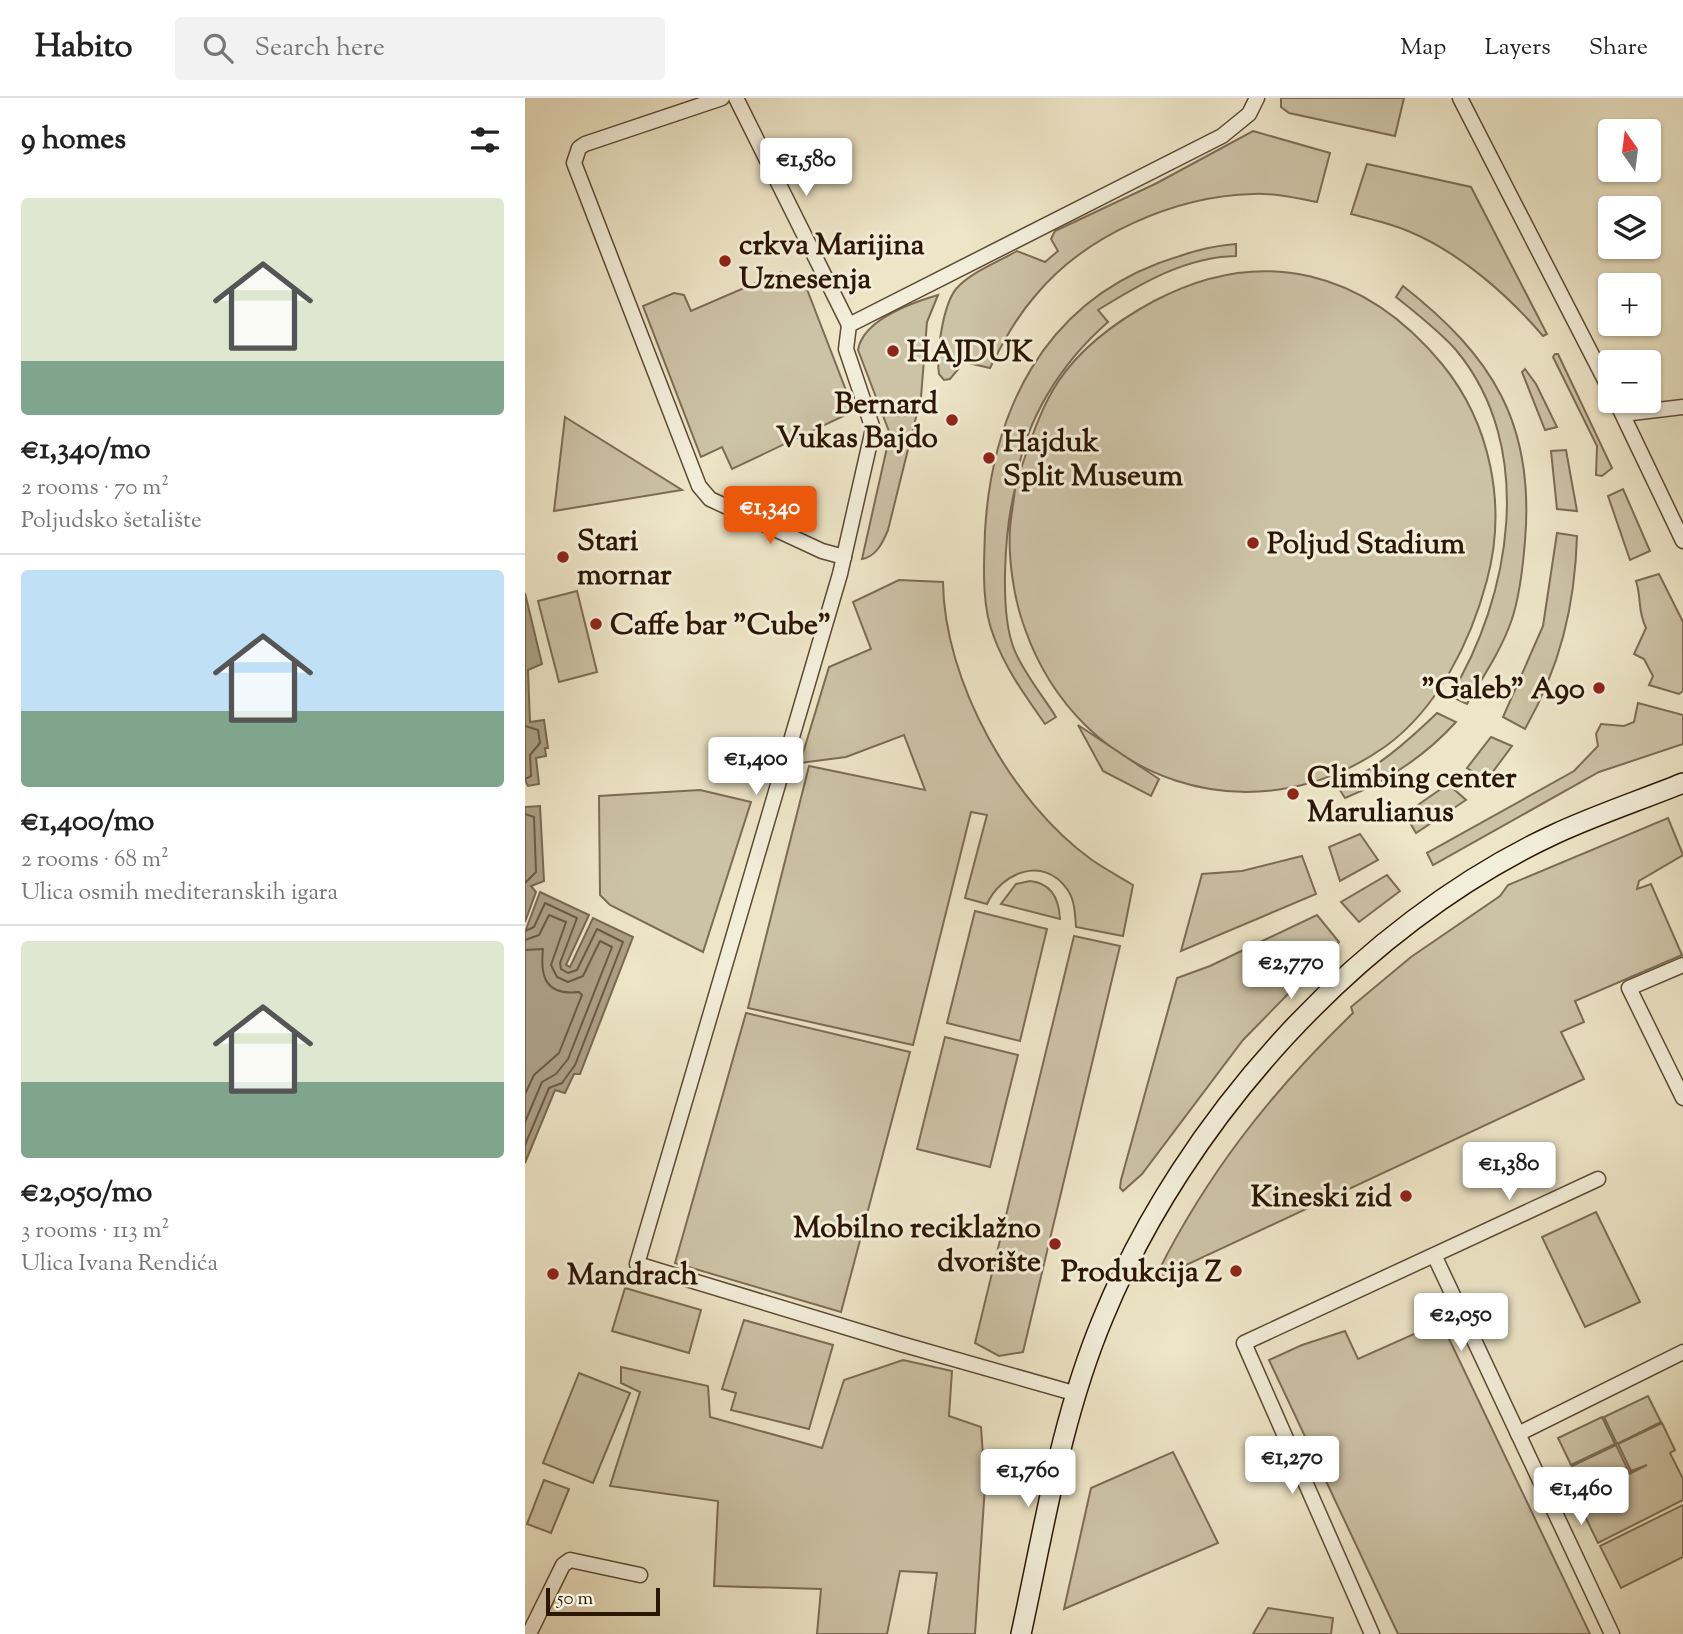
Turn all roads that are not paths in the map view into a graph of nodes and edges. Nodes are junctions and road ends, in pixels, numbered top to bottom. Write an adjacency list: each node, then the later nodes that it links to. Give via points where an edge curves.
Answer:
1 (722, 98): 11 (street, via 585,144 574,163 699,486 711,499)
2 (736, 98): 5 (street)
3 (1257, 98): 5 (street, via 1249,114 1222,136)
4 (1459, 98): 6 (street)
5 (849, 325): 11 (street, via 846,349 873,429)
6 (1598, 367)
7 (1661, 407): 8 (street)
8 (1683, 407)
9 (1622, 413): 10 (street)
10 (1683, 541)
11 (843, 557): 18 (street, via 637,1264)
12 (1683, 783): 18 (main road, via 1555,834 1483,875 1385,942 1278,1042 1225,1107 1144,1232 1103,1317)
13 (1683, 965): 14 (street, via 1629,988)
14 (1683, 1098)
15 (1598, 1179): 16 (street)
16 (1435, 1256): 19 (street); 23 (street, via 1244,1343)
17 (1683, 1352): 19 (street)
18 (1077, 1394): 22 (main road)
19 (1518, 1434): 24 (street)
20 (640, 1575): 21 (street, via 570,1560 563,1565)
21 (529, 1634)
22 (1021, 1634)
23 (1372, 1634)
24 (1612, 1634)

